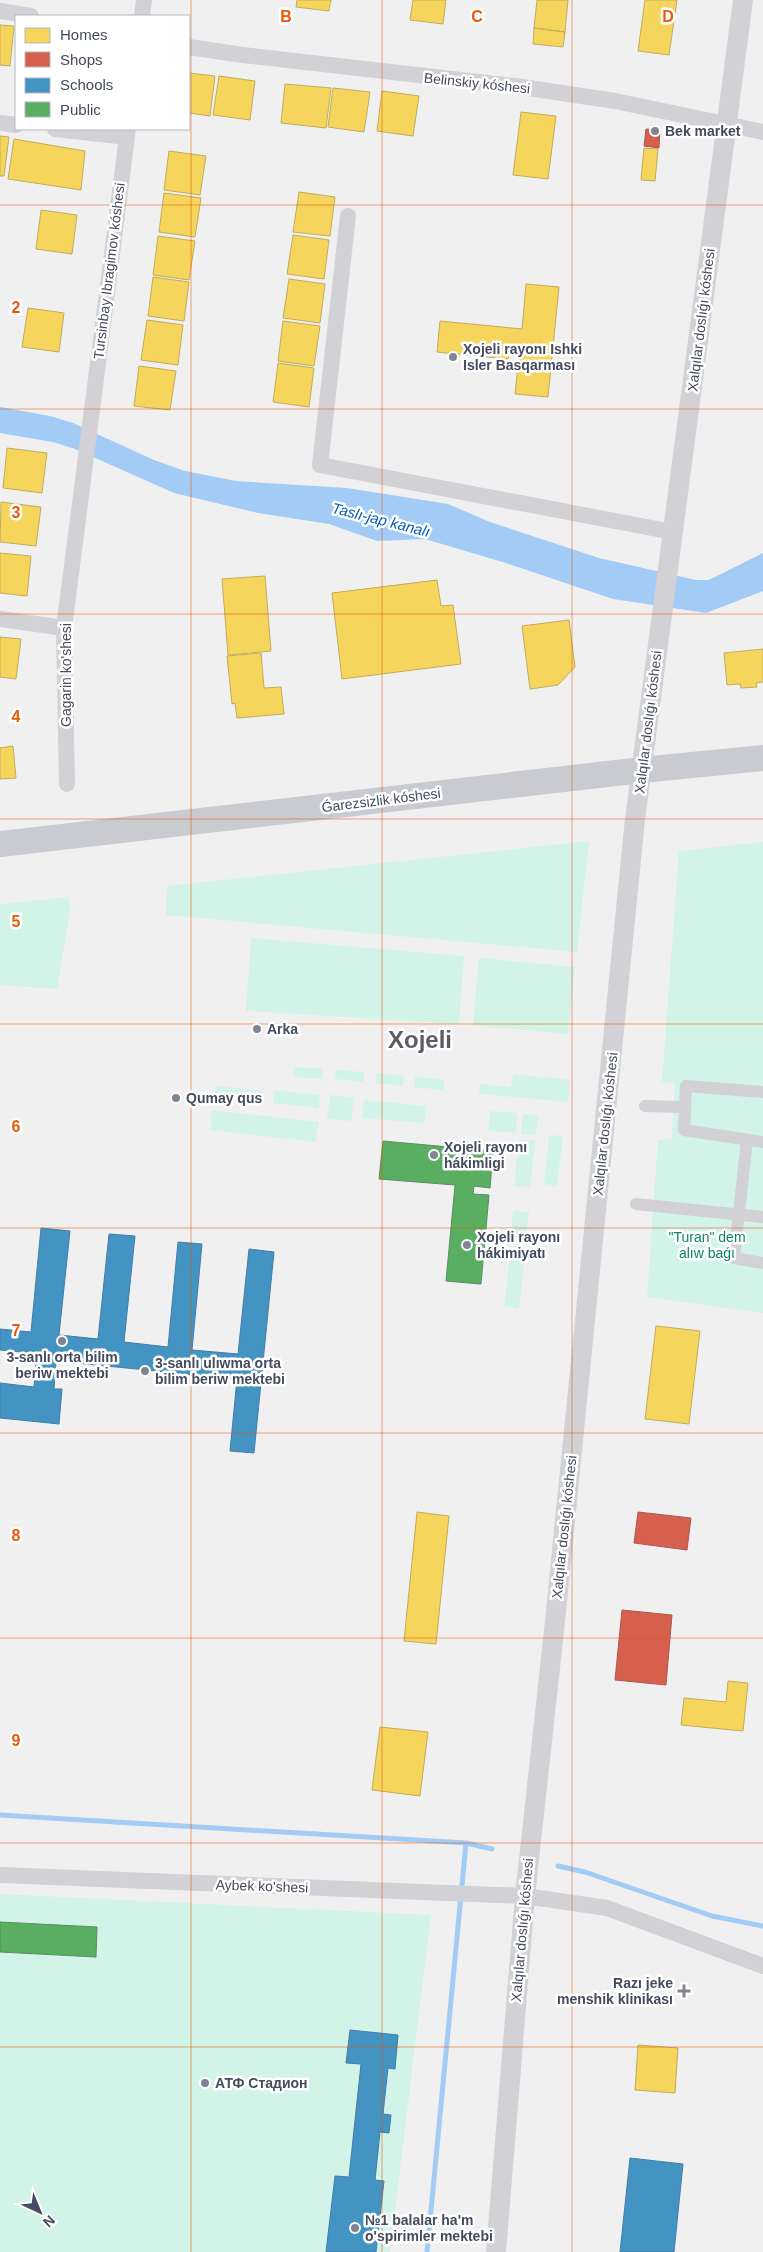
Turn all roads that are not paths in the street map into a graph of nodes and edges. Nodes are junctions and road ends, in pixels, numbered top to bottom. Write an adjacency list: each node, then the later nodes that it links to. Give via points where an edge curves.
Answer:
1 (144, 0): 5 (street)
2 (743, 0): 8 (street, Xalqılar doslıǵı kóshesi)
3 (0, 11): 4 (street)
4 (25, 15)
5 (142, 15)
6 (190, 47): 8 (street, Belinskiy kóshesi, via 515,86 615,101)
7 (0, 123): 9 (street)
8 (726, 124): 11 (street, Belinskiy kóshesi); 15 (street, Xalqılar doslıǵı kóshesi)
9 (15, 125)
10 (73, 130): 12 (street)
11 (763, 132)
12 (127, 133): 14 (street, Tursinbay Ibragimov kóshesi)
13 (348, 216): 15 (street, via 320,465)
14 (84, 477): 17 (street, Gagarin ko'shesi)
15 (673, 532): 19 (street, Xalqılar doslıǵı kóshesi)
16 (0, 619): 17 (street)
17 (64, 628): 20 (street, Gagarin ko'shesi)
18 (763, 758): 19 (main road, Ǵarezsizlik kóshesi)
19 (642, 770): 21 (main road, Ǵarezsizlik kóshesi); 31 (street, Xalqılar doslıǵı kóshesi)
20 (67, 784)
21 (0, 844)
22 (763, 1092): 24 (street, via 686,1086)
23 (645, 1106): 24 (street)
24 (685, 1107): 25 (street, via 684,1130)
25 (747, 1140): 26 (street); 29 (street, via 734,1258)
26 (763, 1142)
27 (636, 1204): 28 (street)
28 (763, 1217)
29 (763, 1263)
30 (0, 1875): 31 (street, Aybek ko'shesi)
31 (524, 1896): 32 (street, Aybek ko'shesi, via 607,1908); 33 (street, Xalqılar doslıǵı kóshesi)
32 (763, 1966)
33 (496, 2252)

